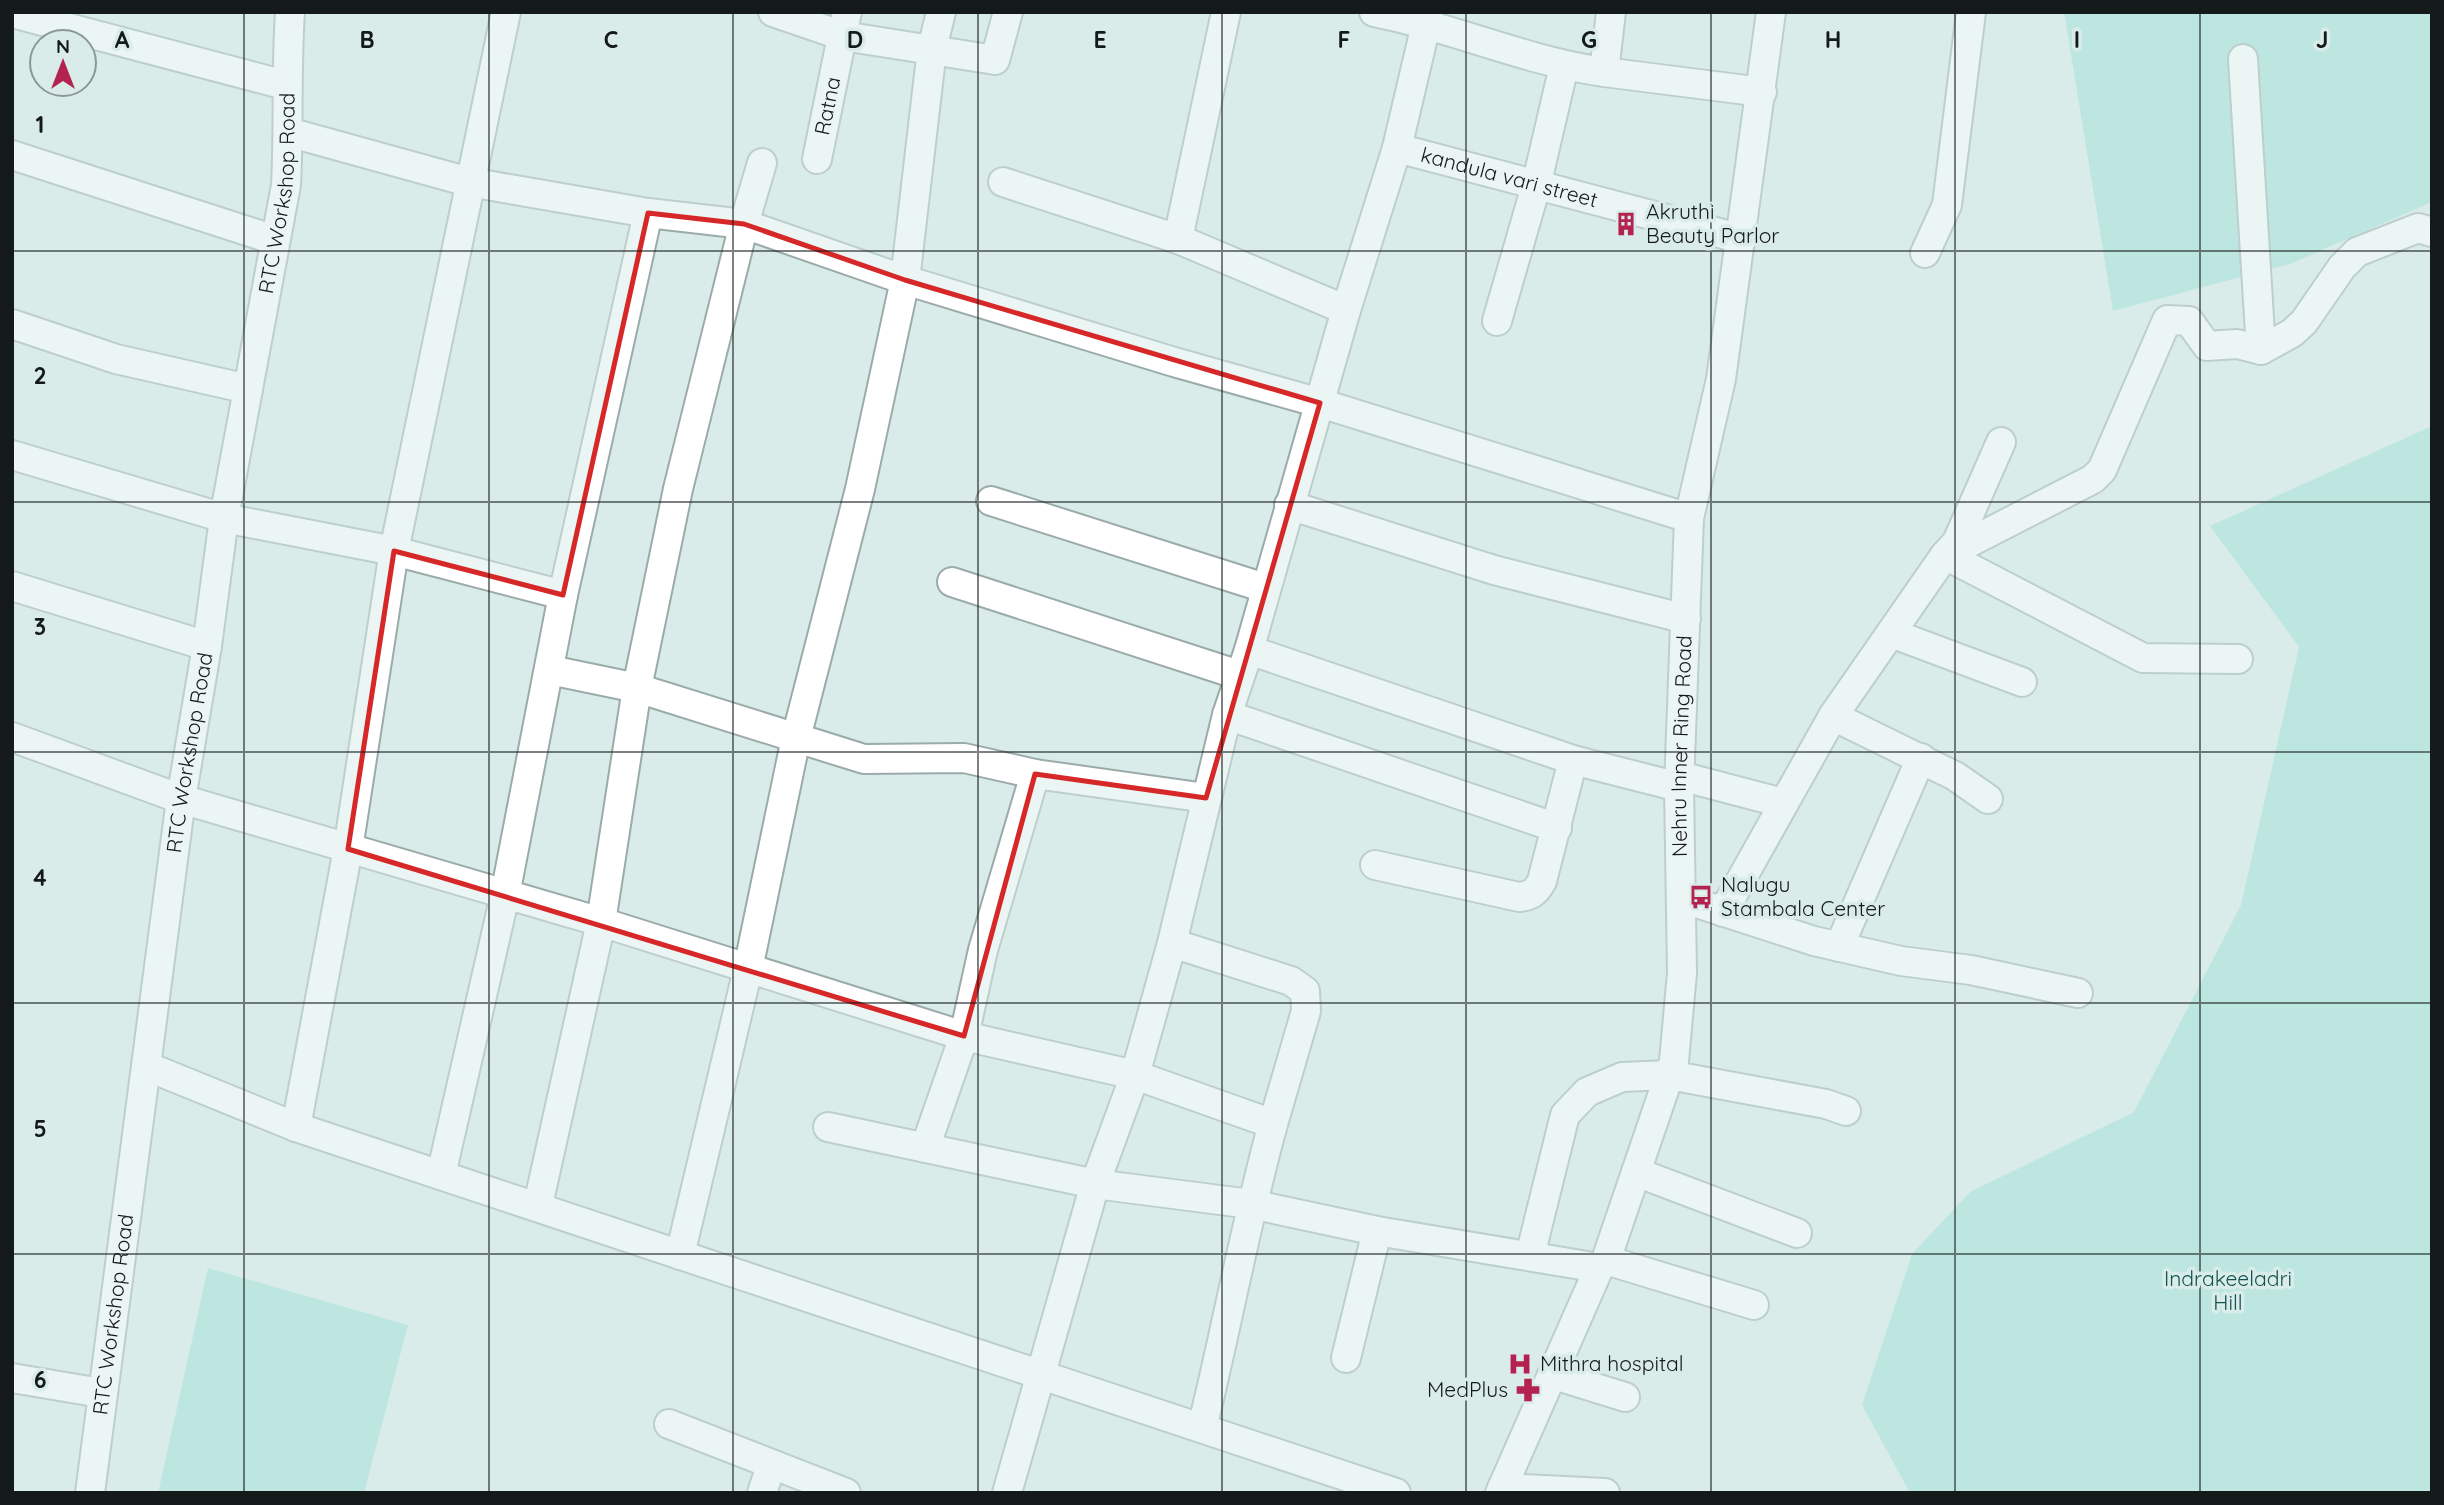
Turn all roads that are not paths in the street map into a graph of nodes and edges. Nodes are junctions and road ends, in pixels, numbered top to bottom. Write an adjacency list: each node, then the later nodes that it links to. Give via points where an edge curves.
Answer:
1 (290, 12): 18 (street, RTC Workshop Road)
2 (506, 12): 25 (street)
3 (773, 12): 13 (street)
4 (941, 12): 14 (street)
5 (1008, 12): 14 (street, via 995,60)
6 (1226, 12): 31 (street)
7 (1374, 12): 12 (street)
8 (1611, 12): 17 (street)
9 (1771, 12): 19 (street, Nehru Inner Ring Road)
10 (1971, 12): 34 (street, via 1947,205)
11 (12, 13): 18 (street)
12 (1427, 17): 16 (street); 21 (street)
13 (845, 24): 14 (street); 23 (street, Ratna)
14 (932, 49): 35 (street)
15 (2243, 60): 39 (street)
16 (1564, 66): 17 (street); 27 (street)
17 (1604, 72): 19 (street)
18 (285, 85): 20 (street, RTC Workshop Road)
19 (1762, 92): 32 (street, Nehru Inner Ring Road)
20 (288, 132): 25 (street); 33 (street, RTC Workshop Road, via 286,185)
21 (1397, 148): 27 (street, kandula vari street); 36 (street)
22 (12, 155): 33 (street)
23 (817, 159)
24 (762, 163): 29 (street)
25 (468, 182): 28 (street); 48 (street)
26 (1003, 182): 31 (street)
27 (1536, 186): 32 (street, kandula vari street); 37 (street)
28 (648, 213): 29 (street); 53 (street)
29 (744, 224): 35 (street); 61 (street, via 678,489)
30 (2432, 232): 39 (street, via 2418,228 2357,251 2304,322)
31 (1178, 239): 36 (street)
32 (1742, 239): 47 (street, Nehru Inner Ring Road, via 1721,380)
33 (275, 240): 40 (street, RTC Workshop Road)
34 (1924, 253)
35 (905, 280): 41 (street); 65 (street, via 860,489)
36 (1346, 310): 41 (street)
37 (1497, 321)
38 (12, 324): 40 (street, via 116,359)
39 (2262, 350): 49 (street, via 2236,344 2207,346 2189,321 2166,320 2102,470 2093,479)
40 (248, 389): 46 (street, RTC Workshop Road)
41 (1320, 403): 45 (street); 47 (street)
42 (2001, 442): 49 (street, via 1957,542)
43 (12, 455): 46 (street)
44 (991, 501): 52 (street)
45 (1289, 505): 52 (street); 54 (street, via 1494,570)
46 (224, 517): 48 (street); 56 (street, RTC Workshop Road)
47 (1689, 518): 54 (street, Nehru Inner Ring Road)
48 (394, 551): 53 (street); 75 (street)
49 (1945, 555): 55 (street); 57 (street, via 2143,658)
50 (952, 582): 58 (street)
51 (12, 586): 56 (street)
52 (1265, 588): 58 (street)
53 (564, 595): 59 (street)
54 (1686, 619): 69 (street, Nehru Inner Ring Road)
55 (1891, 633): 60 (street); 63 (street)
56 (207, 646): 71 (street, RTC Workshop Road)
57 (2238, 659)
58 (1244, 662): 62 (street); 67 (street)
59 (550, 670): 61 (street); 77 (street)
60 (2022, 682)
61 (637, 688): 65 (street); 80 (street)
62 (1227, 715): 70 (street); 74 (street)
63 (1833, 716): 66 (street); 73 (street)
64 (12, 737): 71 (street)
65 (796, 738): 68 (street, via 864,759 964,758); 83 (street)
66 (1921, 758): 72 (street); 82 (street)
67 (1573, 760): 69 (street); 74 (street)
68 (1035, 774): 70 (street); 85 (street, via 983,950)
69 (1680, 781): 73 (street); 78 (street, Nehru Inner Ring Road)
70 (1206, 798): 81 (street)
71 (181, 799): 75 (street); 86 (street, RTC Workshop Road)
72 (1988, 799)
73 (1783, 803): 79 (street)
74 (1558, 828): 76 (street, via 1542,881 1528,896)
75 (348, 849): 77 (street); 91 (street)
76 (1375, 866)
77 (505, 895): 80 (street); 95 (street)
78 (1681, 898): 79 (street); 88 (street, Nehru Inner Ring Road, via 1682,973)
79 (1723, 912): 82 (street)
80 (601, 922): 83 (street); 98 (street)
81 (1172, 943): 87 (street); 90 (street, via 1292,981 1305,991 1306,1011)
82 (1839, 947): 84 (street)
83 (748, 969): 85 (street); 101 (street)
84 (2078, 993)
85 (964, 1036): 87 (street); 93 (street)
86 (146, 1066): 91 (street); 109 (street, RTC Workshop Road)
87 (1135, 1075): 90 (street); 96 (street)
88 (1669, 1075): 89 (street); 94 (street, Nehru Inner Ring Road); 102 (street, via 1622,1077 1587,1092 1564,1115)
89 (1846, 1111)
90 (1273, 1124): 97 (street)
91 (296, 1127): 95 (street)
92 (828, 1128): 93 (street)
93 (925, 1148): 96 (street)
94 (1636, 1172): 100 (street); 103 (street, Nehru Inner Ring Road)
95 (441, 1175): 98 (street)
96 (1095, 1184): 97 (street); 106 (street)
97 (1251, 1204): 99 (street); 112 (street)
98 (538, 1205): 101 (street)
99 (1377, 1231): 102 (street); 105 (street)
100 (1797, 1233)
101 (680, 1255): 106 (street)
102 (1530, 1256): 103 (street)
103 (1602, 1264): 104 (street); 107 (street, Nehru Inner Ring Road)
104 (1754, 1306)
105 (1346, 1357)
106 (1042, 1375): 112 (street); 118 (street)
107 (1554, 1375): 110 (street); 114 (street, Nehru Inner Ring Road)
108 (12, 1378): 109 (street)
109 (101, 1393): 115 (street, RTC Workshop Road)
110 (1625, 1397)
111 (669, 1424): 113 (street)
112 (1202, 1428): 119 (street)
113 (771, 1466): 116 (street); 117 (street)
114 (1501, 1490): 120 (street)
115 (90, 1493)
116 (762, 1493)
117 (846, 1493)
118 (1007, 1493)
119 (1396, 1493)
120 (1605, 1493)

